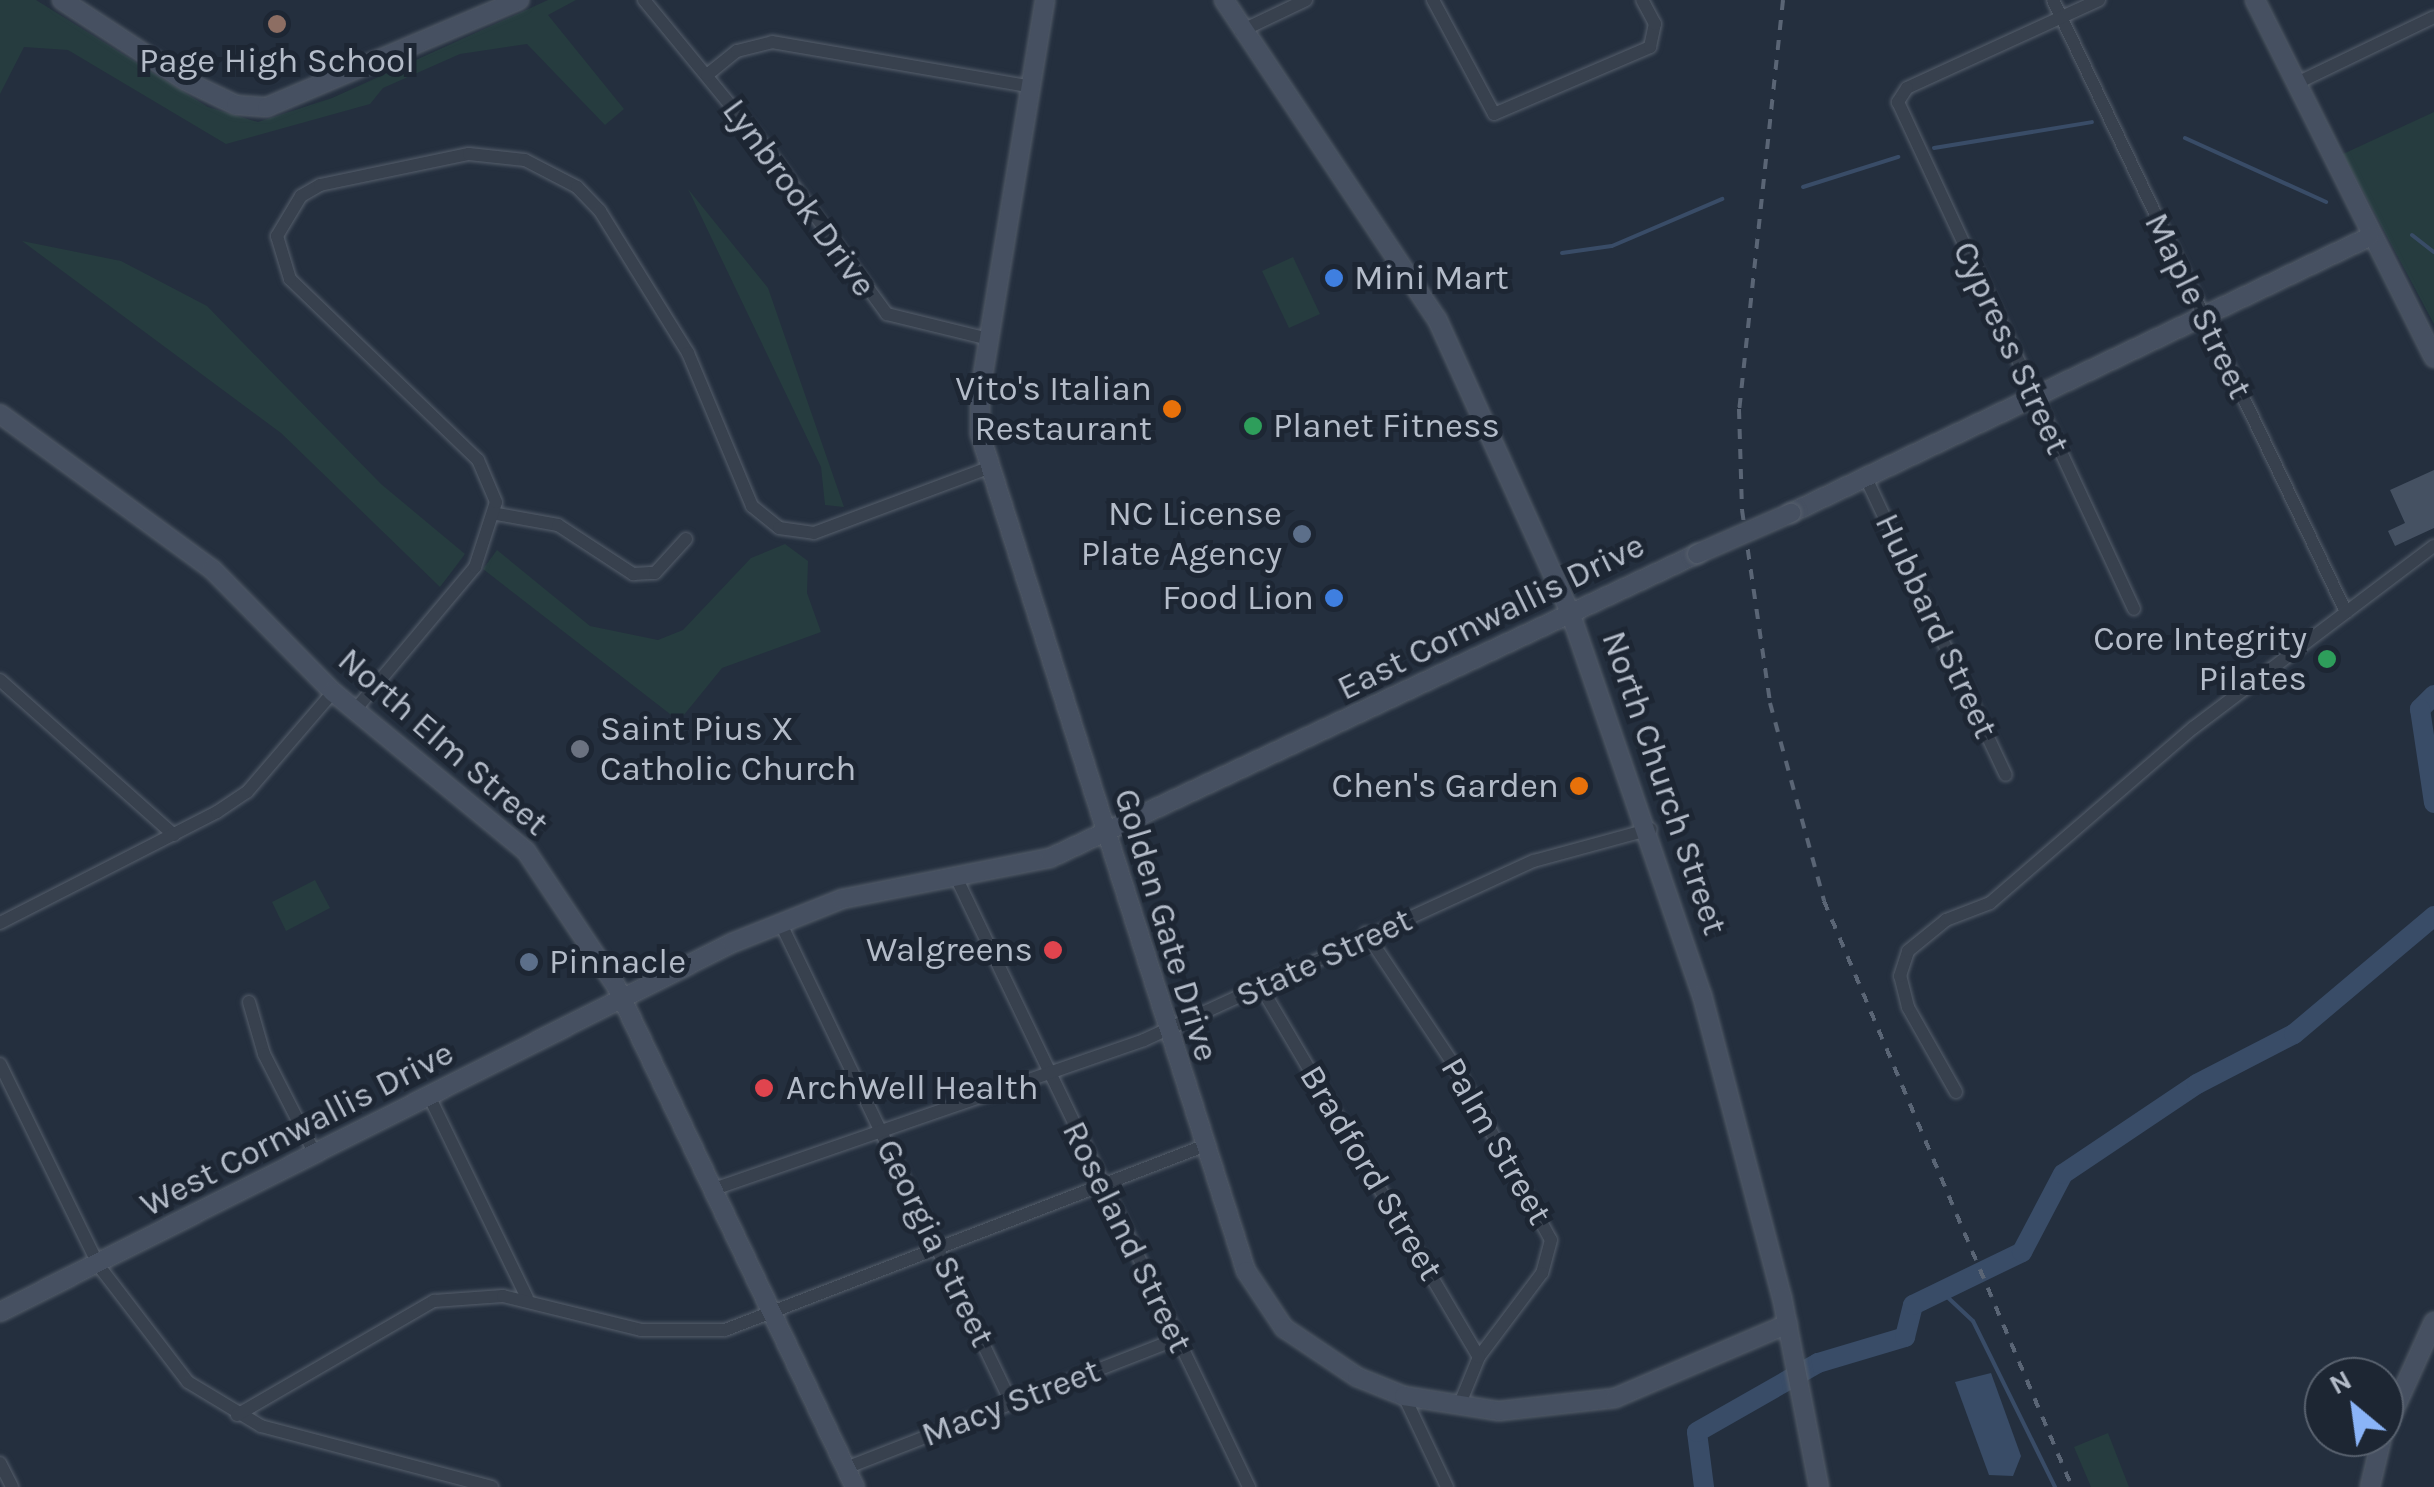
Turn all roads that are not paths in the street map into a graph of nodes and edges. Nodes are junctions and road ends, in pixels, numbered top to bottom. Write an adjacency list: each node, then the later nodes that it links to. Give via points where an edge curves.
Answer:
1 (62, 0): 2 (main road, via 186,81 236,105 266,107 328,88)
2 (519, 0)
3 (644, 0): 15 (street, Lynbrook Drive)
4 (1046, 0): 17 (main road, Golden Gate Drive)
5 (1224, 0): 14 (main road, North Church Street)
6 (1306, 0): 14 (street)
7 (1433, 0): 8 (street, via 1485,102 1494,114 1507,114 1650,47 1655,24)
8 (1642, 0)
9 (2053, 0): 12 (street, Maple Street)
10 (2099, 0): 12 (street)
11 (2256, 0): 16 (main road)
12 (2060, 16): 19 (street, Maple Street); 22 (street, Cypress Street, via 1907,88 1898,102)
13 (2434, 16): 16 (street)
14 (1241, 31): 31 (main road, North Church Street, via 1437,319)
15 (707, 75): 17 (street, via 737,51 772,42); 20 (street, Lynbrook Drive, via 887,314)
16 (2295, 84): 18 (main road)
17 (1032, 87): 20 (main road, Golden Gate Drive)
18 (2369, 237): 19 (main road, East Cornwallis Drive); 21 (main road)
19 (2204, 320): 22 (main road, East Cornwallis Drive); 30 (street, Maple Street)
20 (989, 339): 24 (main road, Golden Gate Drive, via 979,413)
21 (2434, 358)
22 (2035, 399): 25 (main road, East Cornwallis Drive); 29 (street, Cypress Street)
23 (0, 414): 33 (main road, North Elm Street, via 212,569)
24 (988, 468): 26 (street, via 814,533 780,528 752,506 688,354 600,211 562,177 525,160 469,154 320,184 301,196 277,236 290,279 478,460); 38 (main road, Golden Gate Drive)
25 (1866, 478): 31 (main road, East Cornwallis Drive, bridge); 35 (street, Hubbard Street)
26 (497, 514): 27 (street, via 558,525 633,574 655,572); 34 (street, via 475,567)
27 (686, 539)
28 (2434, 546): 30 (street)
29 (2134, 609)
30 (2346, 612): 49 (street, via 2193,728 1990,903 1946,920 1908,951 1900,976 1908,1006)
31 (1571, 615): 36 (main road, North Church Street); 38 (main road, East Cornwallis Drive)
32 (0, 680): 37 (street)
33 (334, 692): 34 (main road, North Elm Street); 37 (street, via 247,792)
34 (355, 710): 44 (main road, North Elm Street, via 526,851)
35 (2006, 775)
36 (1651, 830): 42 (street, State Street, via 1541,858); 62 (main road, North Church Street)
37 (174, 834): 41 (street)
38 (1105, 835): 39 (main road, East Cornwallis Drive, via 1016,868); 46 (main road, Golden Gate Drive)
39 (956, 878): 40 (main road, East Cornwallis Drive, via 867,893); 48 (street, Roseland Street)
40 (780, 922): 44 (main road, East Cornwallis Drive); 51 (street, Georgia Street)
41 (0, 923)
42 (1366, 933): 43 (street, State Street); 64 (street, Palm Street, via 1456,1068 1552,1240 1542,1272)
43 (1262, 989): 46 (street, State Street); 64 (street, Bradford Street)
44 (622, 999): 50 (main road, West Cornwallis Drive); 55 (main road, North Elm Street)
45 (248, 1002): 53 (street, via 264,1054)
46 (1164, 1032): 48 (street, State Street); 52 (main road, Golden Gate Drive)
47 (0, 1064): 57 (street)
48 (1047, 1073): 51 (street, State Street); 54 (street, Roseland Street)
49 (1956, 1092)
50 (430, 1098): 53 (main road, West Cornwallis Drive); 58 (street)
51 (880, 1130): 55 (street, State Street); 56 (street, Georgia Street)
52 (1201, 1147): 54 (street); 66 (main road, Golden Gate Drive, via 1246,1271 1284,1328 1316,1354)
53 (316, 1156): 57 (main road, West Cornwallis Drive)
54 (1102, 1186): 56 (street); 63 (street, Roseland Street)
55 (714, 1189): 60 (main road, North Elm Street)
56 (938, 1252): 60 (street); 67 (street, Georgia Street)
57 (99, 1266): 59 (main road, West Cornwallis Drive); 69 (street, via 188,1382)
58 (528, 1298): 60 (street, via 684,1336); 69 (street, via 434,1301)
59 (0, 1312)
60 (774, 1316): 72 (main road, North Elm Street)
61 (2434, 1322): 65 (main road)
62 (1788, 1324): 68 (main road, Golden Gate Drive, via 1615,1398 1536,1411); 78 (main road, North Church Street)
63 (1177, 1338): 67 (street, Macy Street); 76 (street, Roseland Street)
64 (1479, 1357): 68 (street, Palm Street)
65 (2404, 1388)
66 (1404, 1396): 68 (main road, Golden Gate Drive); 77 (street)
67 (1012, 1402): 72 (street, Macy Street)
68 (1460, 1406)
69 (238, 1415): 74 (street)
70 (2377, 1457): 79 (main road)
71 (0, 1464): 73 (street)
72 (846, 1468): 75 (main road, North Elm Street)
73 (12, 1487)
74 (492, 1487)
75 (855, 1487)
76 (1249, 1487)
77 (1447, 1487)
78 (1819, 1487)
79 (2370, 1487)

